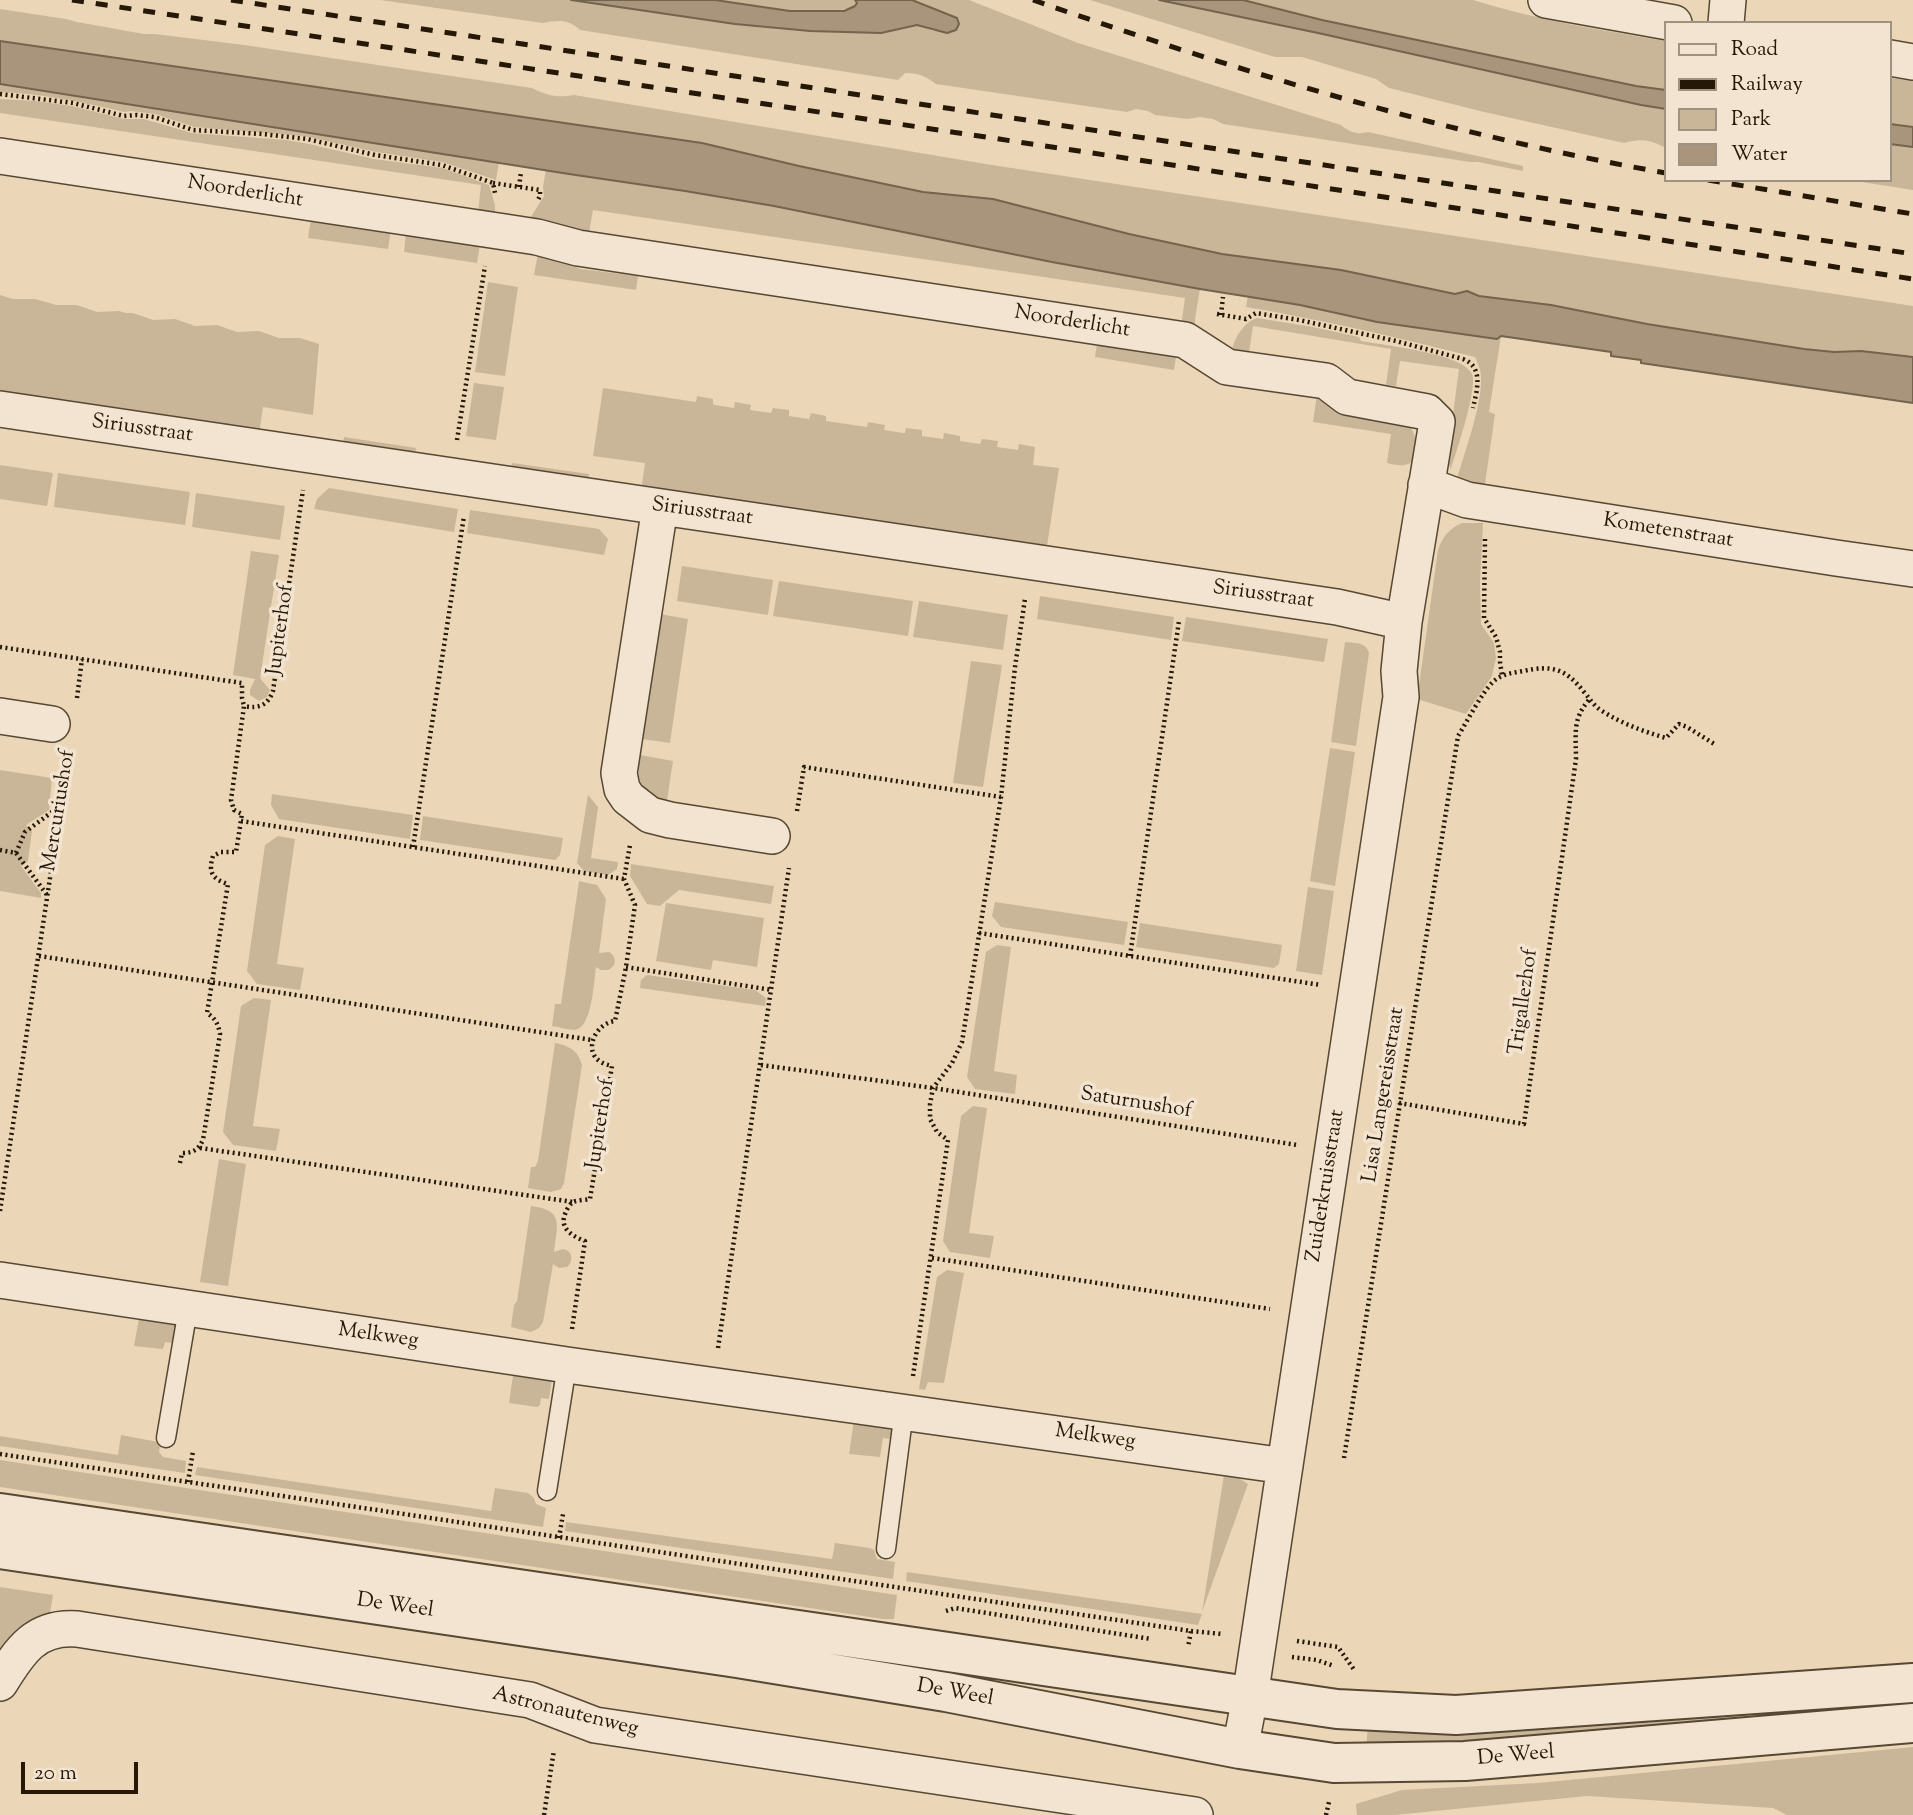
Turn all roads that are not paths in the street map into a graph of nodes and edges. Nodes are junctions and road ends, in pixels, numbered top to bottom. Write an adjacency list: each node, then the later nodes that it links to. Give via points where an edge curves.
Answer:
1 (1546, 0): 3 (street)
2 (1728, 0): 4 (street)
3 (1664, 21)
4 (1726, 21)
5 (1892, 58): 6 (street)
6 (1913, 62)
7 (0, 156): 9 (street, Noorderlicht, via 1185,340 1227,367 1326,381 1347,397 1427,412 1437,422)
8 (0, 409): 10 (street, Siriusstraat)
9 (1426, 485): 11 (street, Kometenstraat, via 1467,500); 12 (street, Noorderlicht)
10 (660, 507): 12 (street, Siriusstraat, via 1337,607); 15 (street, via 619,773 622,789 650,815)
11 (1913, 569)
12 (1404, 622): 21 (street, Zuiderkruisstraat, via 1401,697)
13 (0, 716): 14 (street, Mercuriushof)
14 (63, 725)
15 (783, 838)
16 (0, 1280): 17 (street, Melkweg)
17 (188, 1309): 18 (street, Melkweg); 20 (lane)
18 (567, 1364): 19 (street, Melkweg); 22 (lane)
19 (904, 1411): 21 (street, Melkweg); 25 (lane)
20 (166, 1438)
21 (1285, 1466): 28 (street, Zuiderkruisstraat)
22 (547, 1491)
23 (0, 1513): 28 (street, De Weel)
24 (0, 1549): 30 (street, De Weel, via 737,1658 946,1692)
25 (887, 1549)
26 (0, 1683): 31 (street, Astronautenweg, via 33,1639 61,1628 77,1629 530,1700 595,1725)
27 (1913, 1683): 28 (street, De Weel, via 1456,1715 1337,1709)
28 (1250, 1697): 30 (street, Zuiderkruisstraat)
29 (1913, 1723): 30 (street, De Weel, via 1465,1761 1334,1762)
30 (1240, 1749)
31 (1195, 1815)

